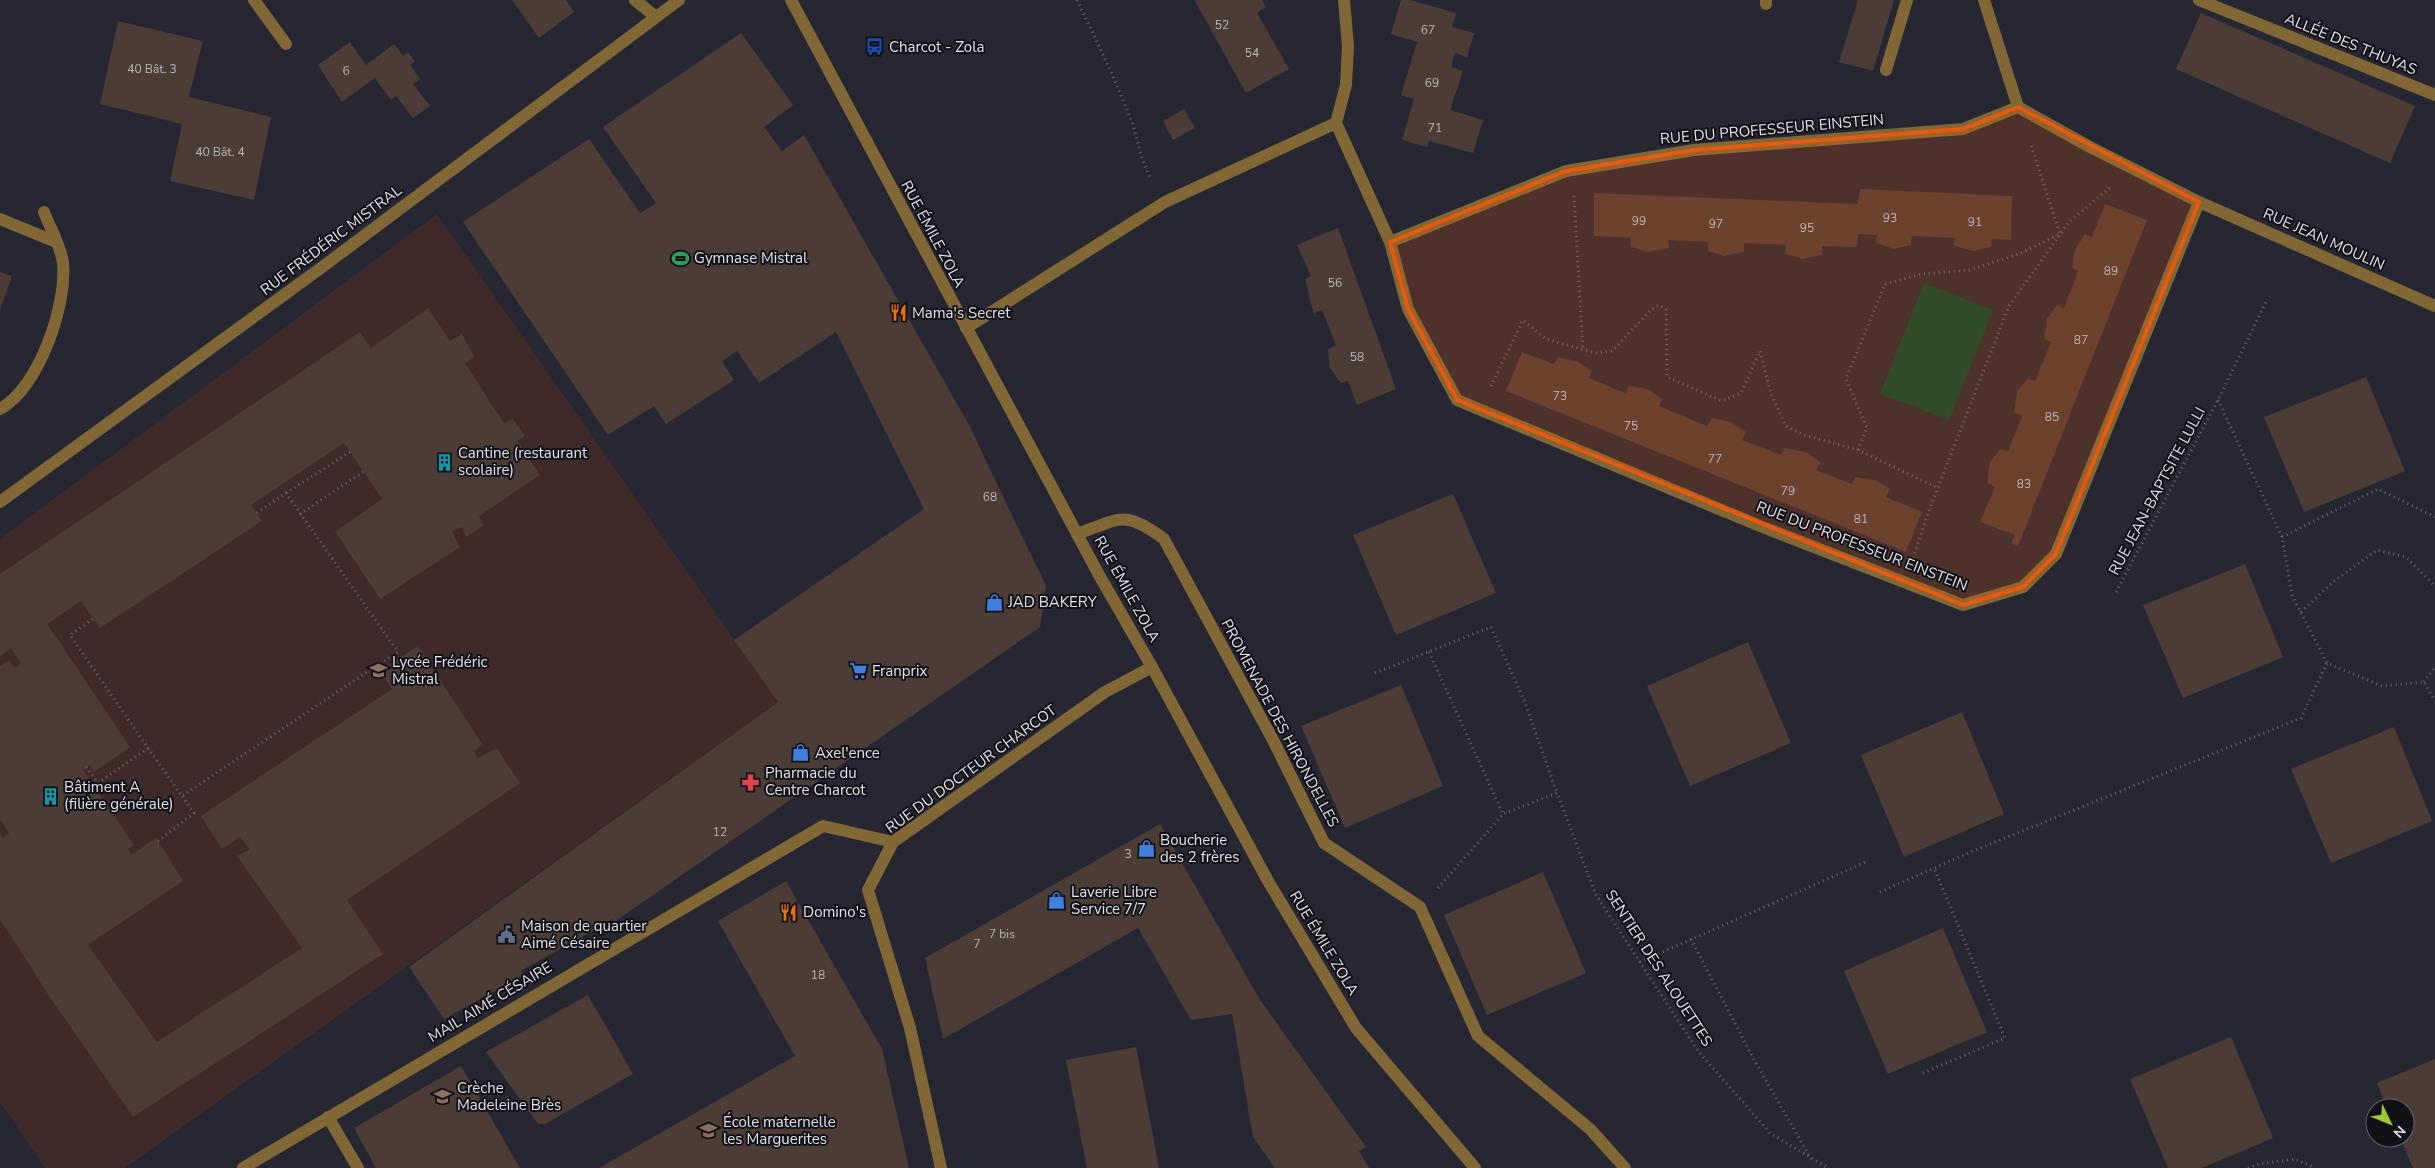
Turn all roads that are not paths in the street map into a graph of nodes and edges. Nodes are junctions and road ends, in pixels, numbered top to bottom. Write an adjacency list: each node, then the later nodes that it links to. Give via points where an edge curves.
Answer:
1 (254, 0): 10 (street)
2 (635, 0): 9 (street)
3 (679, 0): 9 (street, RUE FRÉDÉRIC MISTRAL)
4 (790, 0): 21 (street, RUE ÉMILE ZOLA)
5 (1344, 0): 14 (street, via 1348,46 1346,85)
6 (1907, 0): 11 (street)
7 (1984, 0): 13 (street)
8 (2199, 0): 12 (street, ALLÉE DES THUYAS)
9 (656, 17): 23 (street, RUE FRÉDÉRIC MISTRAL, via 325,265)
10 (286, 44)
11 (1886, 70)
12 (2435, 95)
13 (2018, 107): 15 (street, RUE JEAN MOULIN); 19 (street, RUE DU PROFESSEUR EINSTEIN, via 1963,129 1694,150 1573,170)
14 (1336, 123): 19 (street, RUE DU PROFESSEUR EINSTEIN); 21 (street, via 1165,202)
15 (2199, 202): 19 (street, RUE DU PROFESSEUR EINSTEIN, via 2056,554 2023,587 1963,605 1760,526 1456,400 1408,309); 20 (street, RUE JEAN MOULIN)
16 (44, 212): 18 (street)
17 (0, 219): 18 (street)
18 (56, 242): 22 (street, via 63,261 63,292 53,328 38,364 22,389)
19 (1390, 242)
20 (2435, 306)
21 (966, 328): 24 (street, RUE ÉMILE ZOLA)
22 (0, 409)
23 (0, 502)
24 (1077, 534): 25 (street, RUE ÉMILE ZOLA); 32 (street, PROMENADE DES HIRONDELLES, via 1124,518 1143,523 1164,539 1324,842 1420,907 1478,1036 1590,1129)
25 (1152, 667): 26 (street, RUE DU DOCTEUR CHARCOT, via 1105,692); 31 (street, RUE ÉMILE ZOLA, via 1268,881 1356,1028)
26 (893, 842): 27 (street, MAIL AIMÉ CÉSAIRE, via 823,826); 30 (street, RUE DU DOCTEUR CHARCOT, via 868,890 910,1028)
27 (328, 1117): 28 (street, MAIL AIMÉ CÉSAIRE); 29 (street)
28 (243, 1168)
29 (358, 1168)
30 (941, 1168)
31 (1475, 1168)
32 (1626, 1168)

